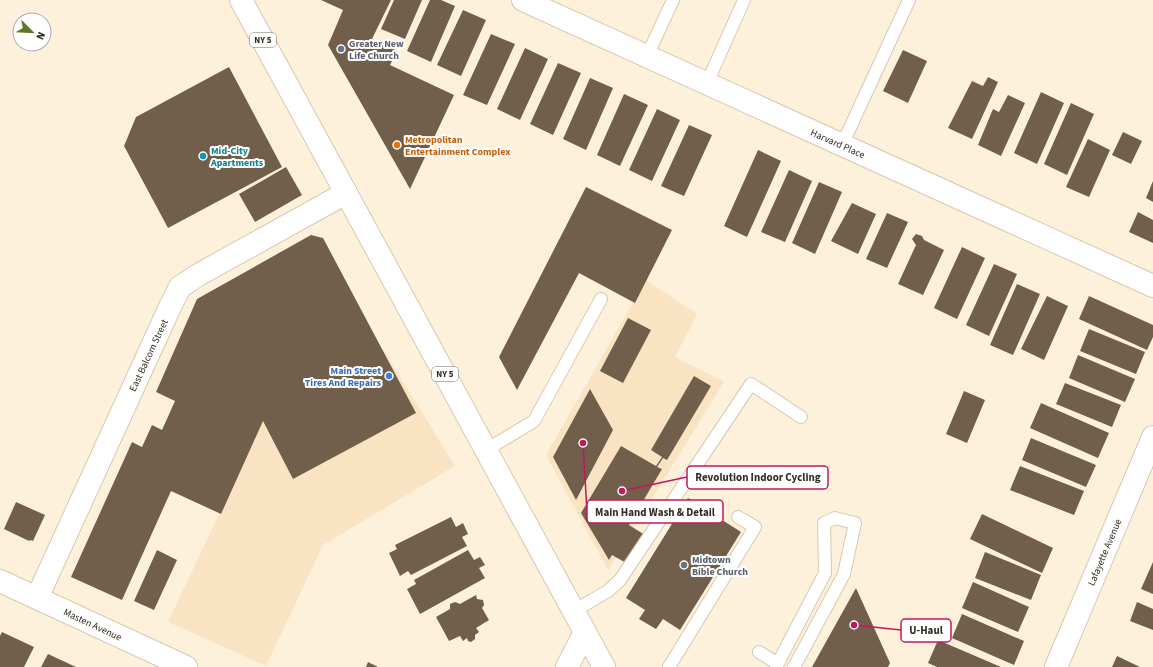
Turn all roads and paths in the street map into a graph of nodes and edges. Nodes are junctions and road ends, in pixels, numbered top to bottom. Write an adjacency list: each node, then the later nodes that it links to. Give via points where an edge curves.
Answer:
1 (241, 0): 9 (street, NY 5)
2 (523, 0): 6 (street, Harvard Place)
3 (673, 0): 6 (lane)
4 (744, 0): 7 (lane)
5 (909, 0): 8 (lane)
6 (647, 56): 7 (street, Harvard Place)
7 (707, 84): 8 (street, Harvard Place)
8 (842, 145): 10 (street, Harvard Place)
9 (346, 193): 14 (street, NY 5); 17 (street, East Balcom Street, via 180,287)
10 (1153, 286)
11 (601, 299): 14 (lane, via 534,421)
12 (801, 417): 18 (lane, via 752,384 620,580 608,591)
13 (1153, 438): 27 (street, Lafayette Avenue)
14 (486, 450): 18 (street, NY 5)
15 (738, 517): 25 (lane, via 755,527)
16 (0, 581): 17 (street, Masten Avenue)
17 (37, 598): 22 (street, Masten Avenue)
18 (574, 611): 19 (street, NY 5)
19 (584, 632): 23 (street); 24 (street, NY 5)
20 (759, 652): 21 (lane)
21 (776, 665): 26 (lane, via 826,573 824,523 835,518 855,522 844,574)
22 (186, 667)
23 (567, 667)
24 (604, 667)
25 (669, 667)
26 (794, 667)
27 (1056, 667)

